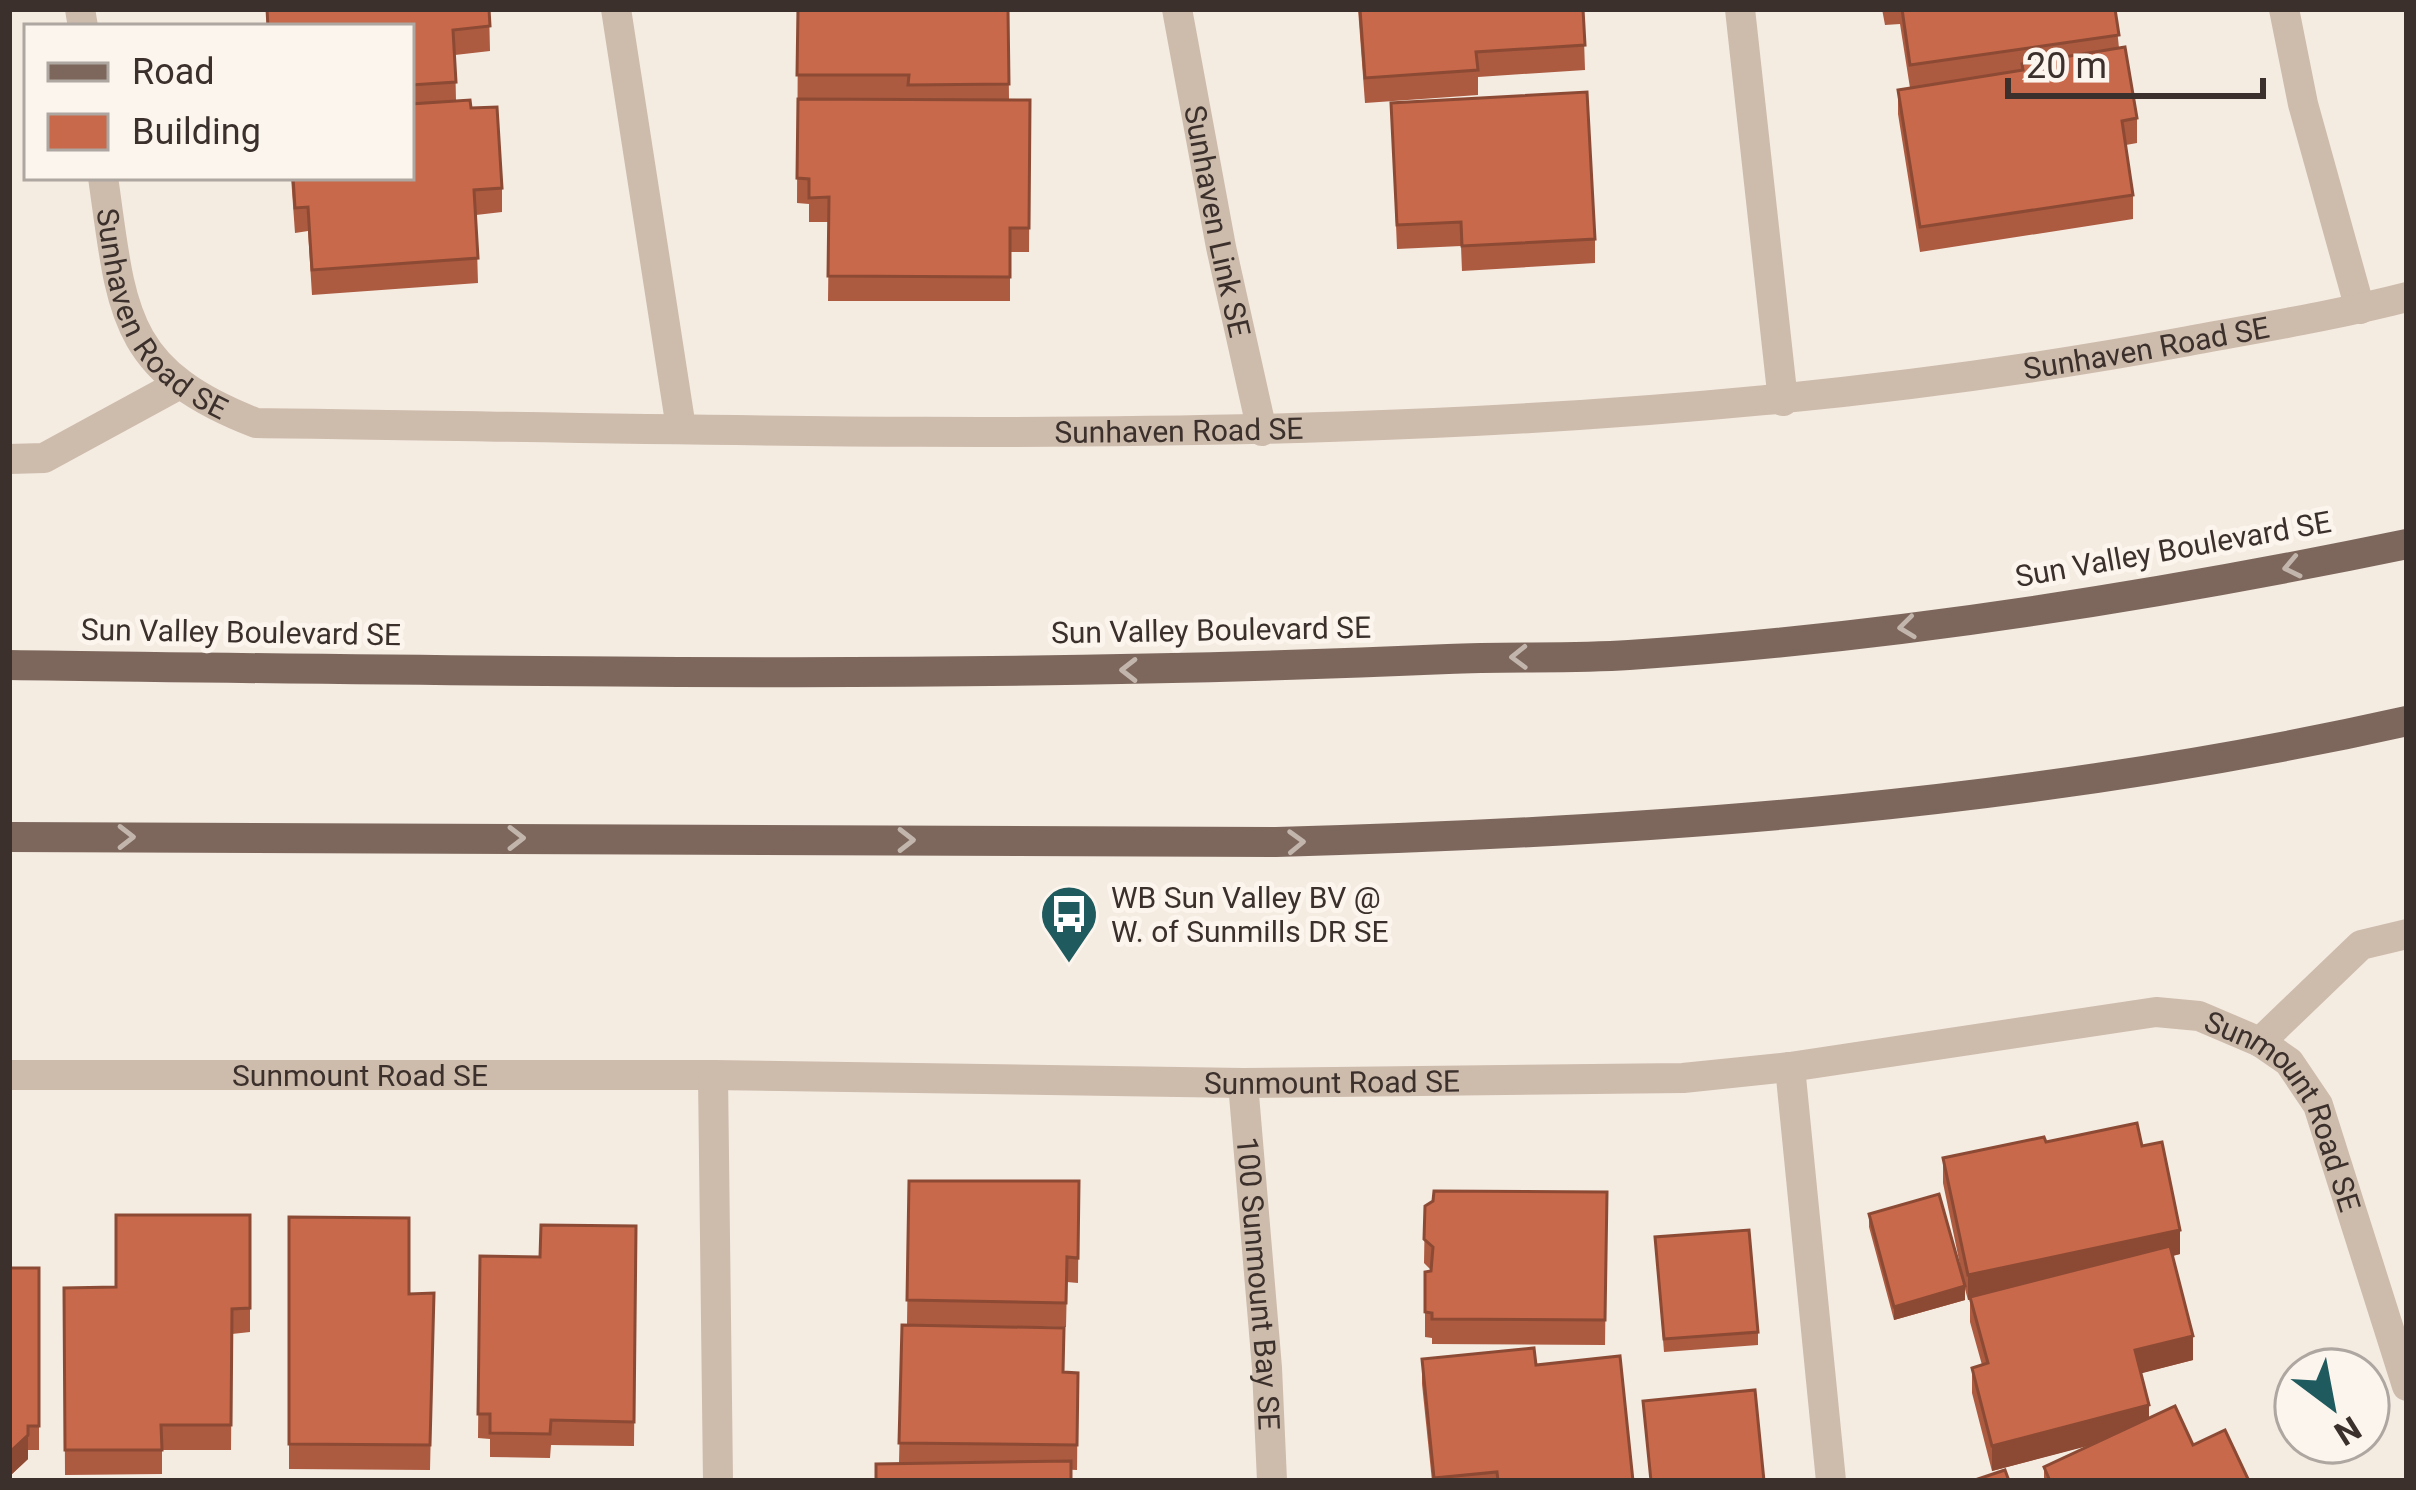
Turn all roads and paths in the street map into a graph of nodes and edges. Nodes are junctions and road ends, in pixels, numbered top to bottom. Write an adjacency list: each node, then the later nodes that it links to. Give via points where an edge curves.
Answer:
1 (616, 9): 10 (street)
2 (1177, 9): 11 (street, Sunhaven Link SE)
3 (1740, 9): 9 (street)
4 (2284, 9): 7 (street)
5 (103, 180): 8 (street, Sunhaven Road SE, via 128,319)
6 (2407, 297): 7 (street, Sunhaven Road SE)
7 (2360, 309): 9 (street, Sunhaven Road SE, via 2077,362)
8 (178, 385): 10 (street, Sunhaven Road SE, via 256,423); 12 (street, via 44,458)
9 (1783, 401): 11 (street, Sunhaven Road SE)
10 (681, 428): 11 (street, Sunhaven Road SE)
11 (1262, 431)
12 (9, 459)
13 (2407, 544): 14 (main road, Sun Valley Boulevard SE, one-way to 14, via 2008,614 1626,655 1184,670)
14 (9, 665)
15 (2407, 721): 16 (main road, one-way to 15, via 1439,838 1975,797)
16 (9, 837)
17 (2407, 934): 18 (street, via 2361,945)
18 (2260, 1042): 19 (street, Sunmount Road SE, via 2199,1016 2156,1012); 23 (street, Sunmount Road SE, via 2289,1062 2318,1105)
19 (1790, 1067): 22 (street, Sunmount Road SE, via 1683,1078); 26 (street)
20 (9, 1075): 21 (street, Sunmount Road SE)
21 (713, 1075): 22 (street, Sunmount Road SE); 24 (street)
22 (1243, 1083): 25 (street, 100 Sunmount Bay SE)
23 (2407, 1386)
24 (718, 1481)
25 (1272, 1481)
26 (1831, 1481)

